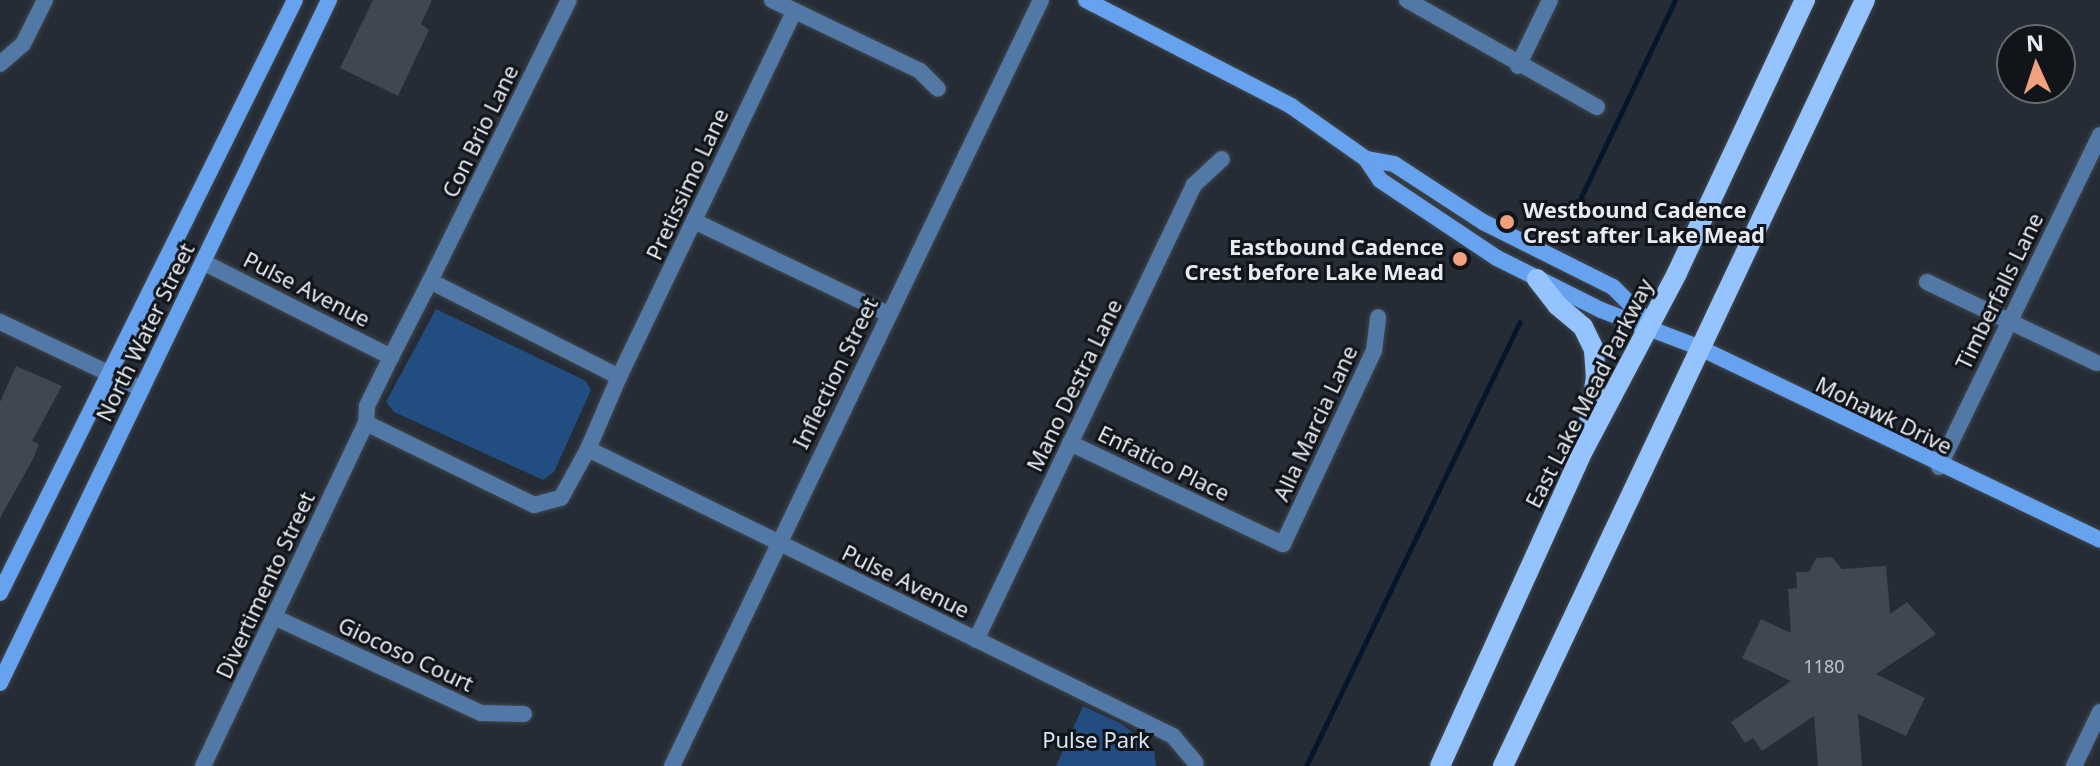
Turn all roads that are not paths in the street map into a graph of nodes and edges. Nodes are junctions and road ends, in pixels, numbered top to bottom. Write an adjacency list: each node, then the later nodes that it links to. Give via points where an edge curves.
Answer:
1 (45, 0): 13 (street, via 23,44)
2 (295, 0): 33 (street, North Water Street)
3 (329, 0): 21 (street, North Water Street)
4 (569, 0): 23 (street, Con Brio Lane)
5 (772, 0): 12 (street)
6 (1041, 0): 25 (street, Inflection Street)
7 (1086, 0): 19 (street, via 1245,80)
8 (1407, 0): 14 (street)
9 (1550, 0): 14 (street)
10 (1805, 0): 29 (main road, East Lake Mead Parkway)
11 (1865, 0): 30 (main road)
12 (794, 11): 15 (street, via 920,71); 20 (street, Pretissimo Lane)
13 (1, 65)
14 (1518, 66): 16 (street)
15 (938, 89)
16 (1597, 107)
17 (2100, 135): 27 (street, Timberfalls Lane)
18 (1222, 159): 37 (street, Mano Destra Lane, via 1194,185)
19 (1366, 159): 22 (street, via 1380,180 1443,225); 29 (street, via 1394,164 1483,222 1613,287)
20 (694, 221): 25 (street); 34 (street, Pretissimo Lane)
21 (203, 262): 31 (street, Pulse Avenue); 35 (street, North Water Street)
22 (1537, 279): 29 (street, via 1601,310); 39 (main road, via 1583,327 1594,350 1596,377)
23 (430, 281): 31 (street); 34 (street)
24 (1927, 282): 27 (street)
25 (888, 314): 42 (street, Inflection Street)
26 (1378, 317): 43 (street, Alla Marcia Lane, via 1374,351)
27 (2009, 321): 32 (street); 40 (street, Timberfalls Lane)
28 (0, 322): 33 (street)
29 (1651, 325): 30 (street, Mohawk Drive); 39 (main road, East Lake Mead Parkway)
30 (1698, 347): 40 (street, Mohawk Drive); 54 (main road)
31 (391, 357): 36 (street, via 367,406)
32 (2097, 363)
33 (109, 374): 35 (street); 44 (street, North Water Street)
34 (619, 377): 38 (street)
35 (142, 389): 47 (street, North Water Street)
36 (366, 423): 38 (street, via 534,505 561,498); 45 (street, Divertimento Street)
37 (1070, 443): 43 (street, Enfatico Place); 46 (street, Mano Destra Lane)
38 (588, 449): 42 (street, Pulse Avenue)
39 (1584, 449): 53 (main road, East Lake Mead Parkway)
40 (1939, 467): 41 (street, Mohawk Drive)
41 (2100, 540)
42 (778, 543): 46 (street, Pulse Avenue); 52 (street, Inflection Street)
43 (1283, 544)
44 (0, 593)
45 (274, 617): 49 (street, Giocoso Court, via 481,713); 51 (street, Divertimento Street)
46 (976, 640): 50 (street, Pulse Avenue, via 1173,736)
47 (0, 683)
48 (2100, 712): 55 (street)
49 (524, 714)
50 (1196, 763)
51 (203, 766)
52 (672, 766)
53 (1440, 766)
54 (1503, 766)
55 (2074, 766)

